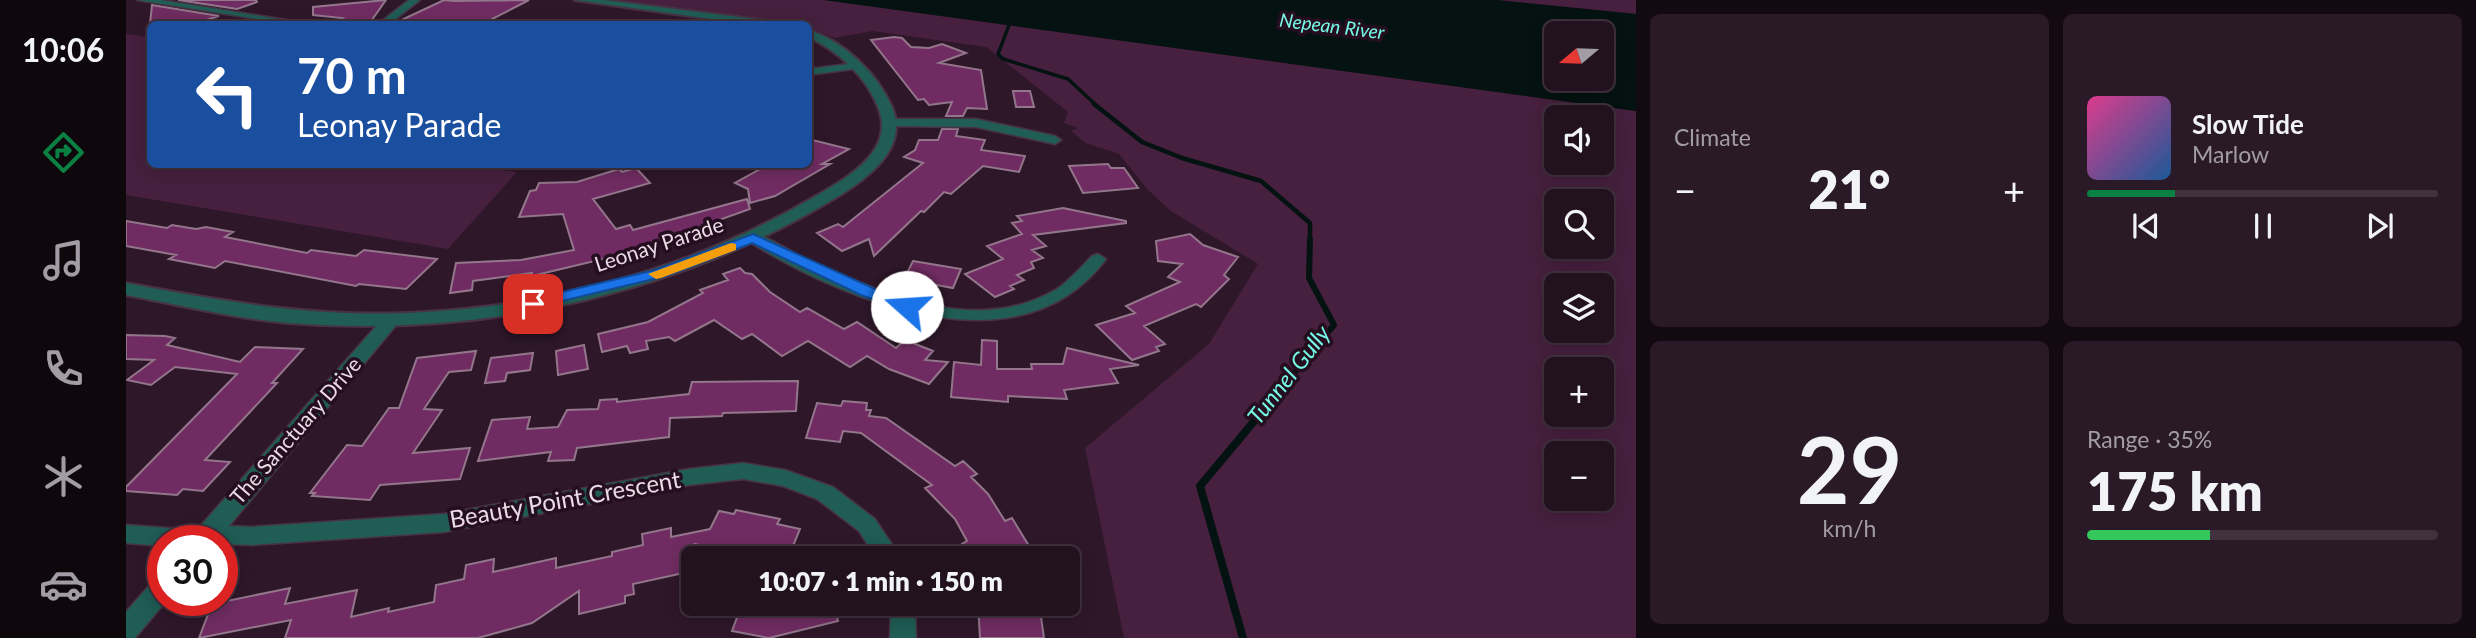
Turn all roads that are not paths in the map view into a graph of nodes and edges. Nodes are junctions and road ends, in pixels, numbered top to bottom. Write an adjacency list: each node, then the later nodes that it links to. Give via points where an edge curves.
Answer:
1 (142, 0): 4 (street)
2 (415, 0): 5 (street)
3 (580, 0): 6 (street)
4 (286, 21)
5 (387, 21)
6 (745, 21)
7 (812, 35): 8 (street, via 830,43)
8 (856, 66): 9 (street); 10 (street, via 884,105)
9 (812, 72)
10 (890, 123): 11 (street, via 976,123); 12 (street, Leonay Parade, via 882,152 860,174)
11 (1055, 140)
12 (753, 238): 13 (street, via 882,299 922,311 961,315 1008,311 1046,300 1073,285); 15 (street, Leonay Parade, via 660,273 554,300)
13 (1098, 259)
14 (126, 289): 15 (street, Leonay Parade, via 263,314)
15 (391, 320): 16 (street, The Sanctuary Drive)
16 (215, 525)
17 (126, 534): 18 (street, Beauty Point Crescent)
18 (147, 535)
19 (238, 537): 20 (street, Beauty Point Crescent, via 444,523 688,477 743,471 785,478 825,493 867,525)
20 (881, 546)
21 (147, 606): 23 (street)
22 (903, 616): 24 (street)
23 (126, 630)
24 (903, 638)

